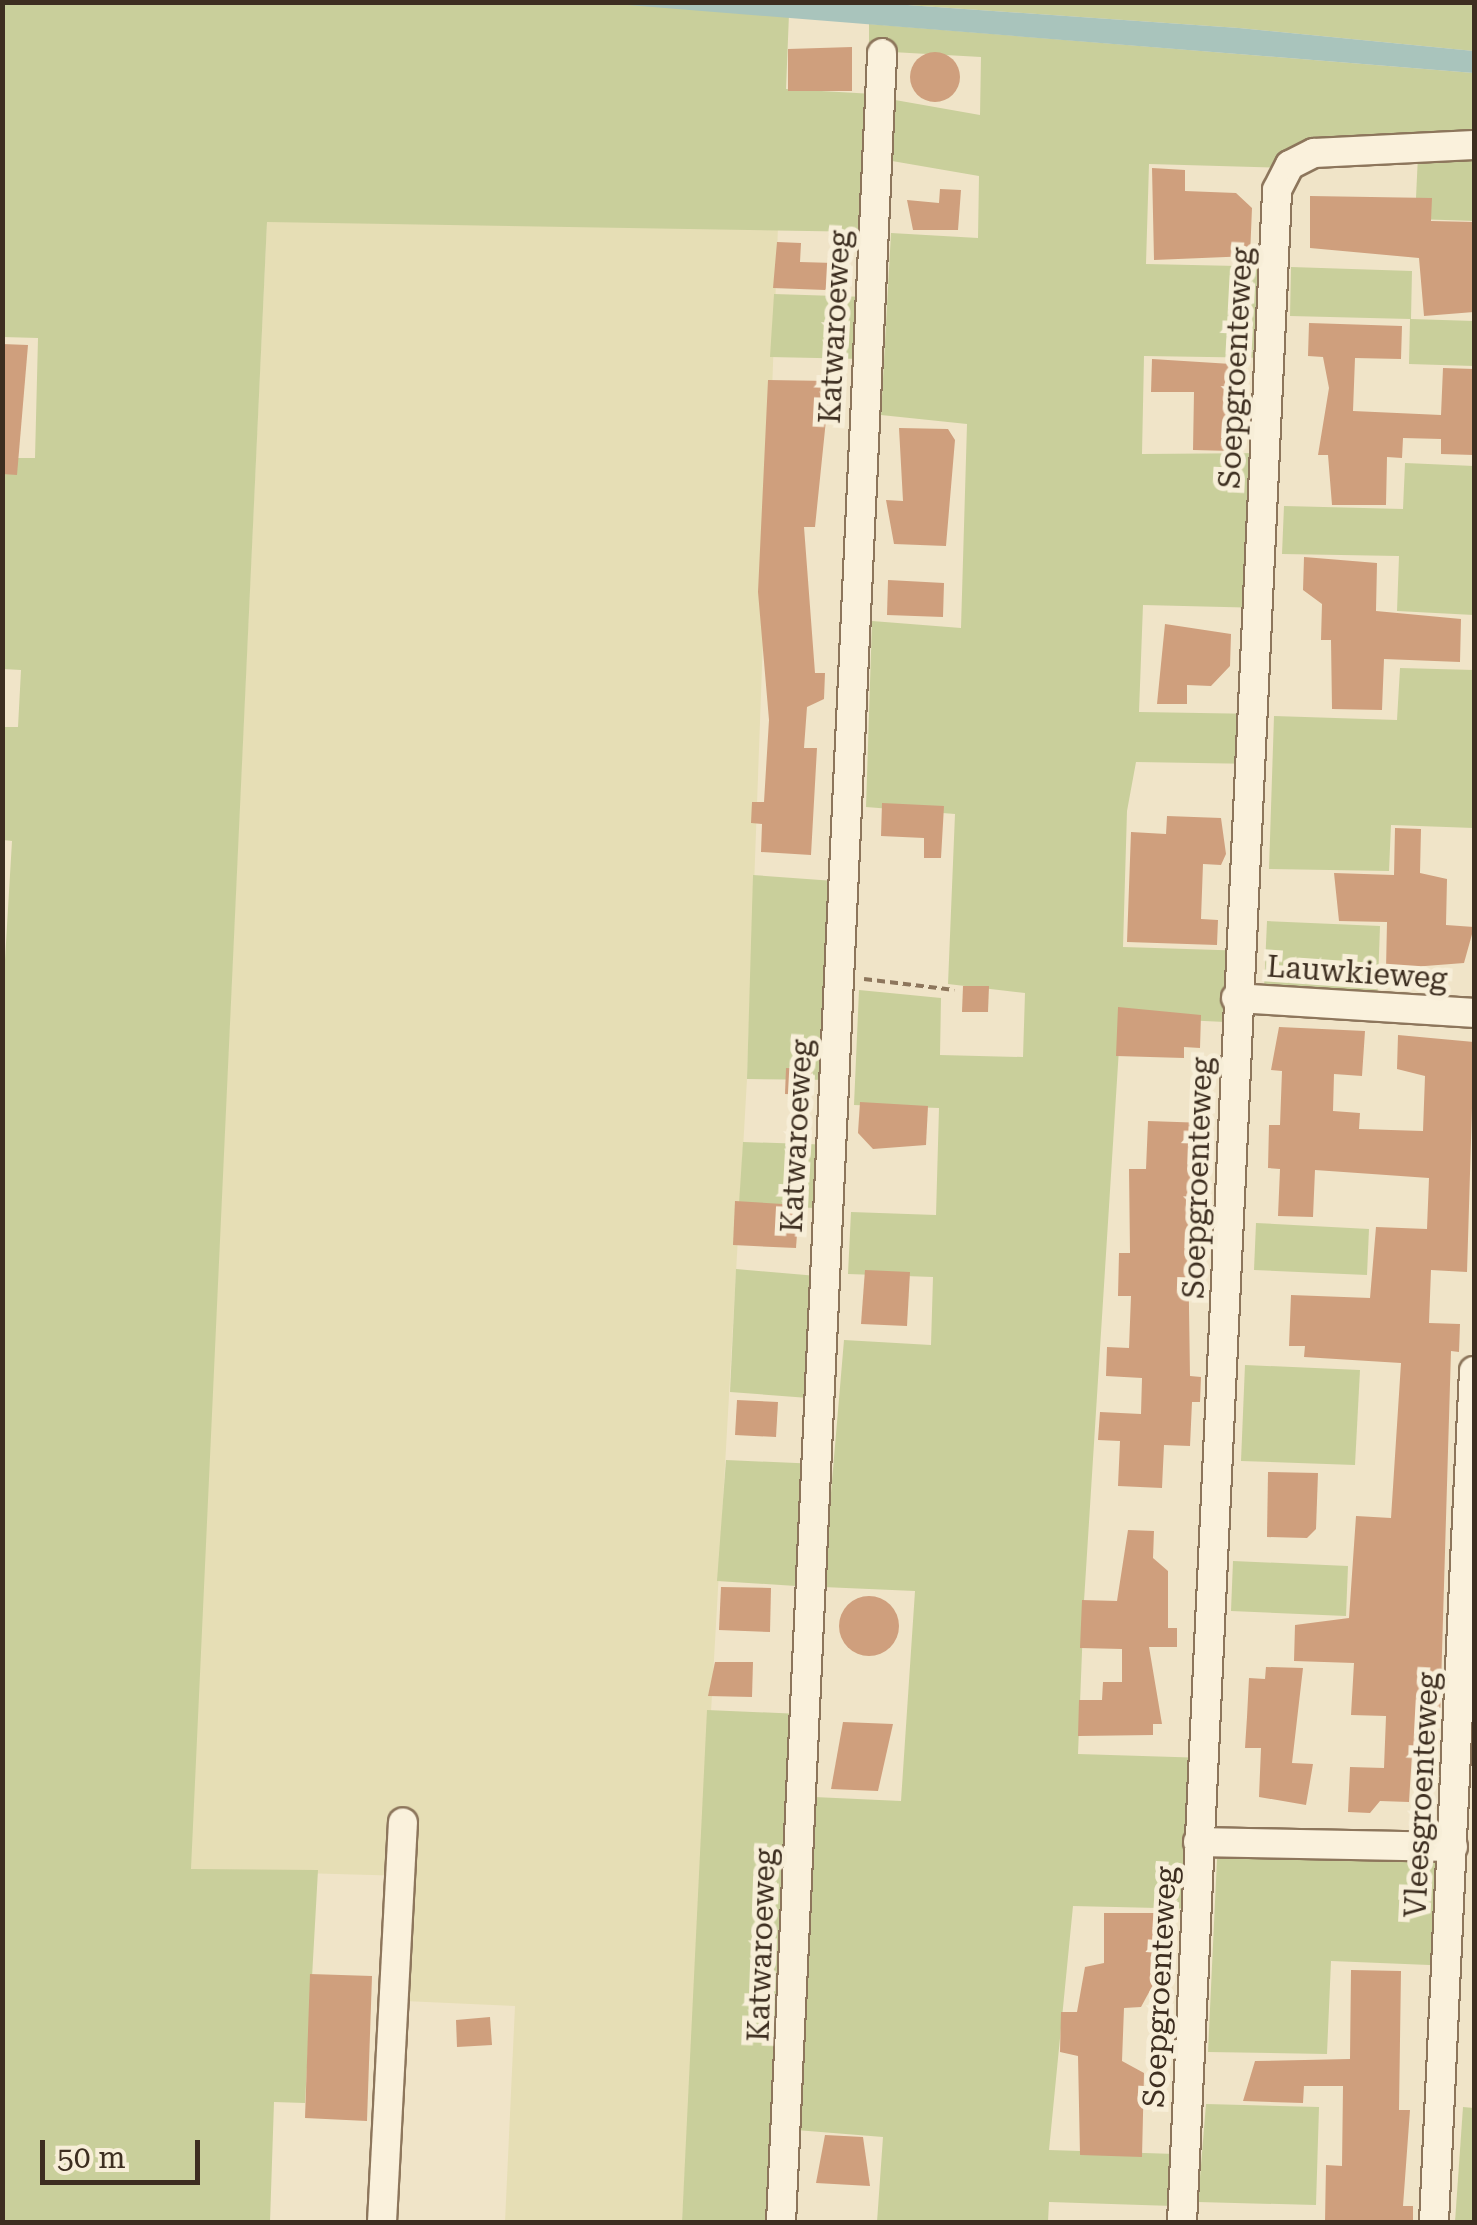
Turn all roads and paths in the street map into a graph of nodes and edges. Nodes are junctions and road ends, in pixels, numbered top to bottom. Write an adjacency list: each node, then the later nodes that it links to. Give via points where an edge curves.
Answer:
1 (882, 53): 3 (street, Katwaroeweg)
2 (1474, 145): 5 (street, Soepgroenteweg, via 1314,153 1290,165 1277,190)
3 (839, 976): 4 (path); 12 (street, Katwaroeweg)
4 (954, 990)
5 (1236, 998): 6 (street, Lauwkieweg); 9 (street, Soepgroenteweg)
6 (1474, 1013)
7 (1474, 1371): 10 (street, Vleesgroenteweg)
8 (403, 1823): 11 (street)
9 (1198, 1842): 10 (street); 13 (street, Soepgroenteweg)
10 (1452, 1847): 14 (street, Vleesgroenteweg)
11 (382, 2222)
12 (782, 2222)
13 (1182, 2222)
14 (1434, 2222)

